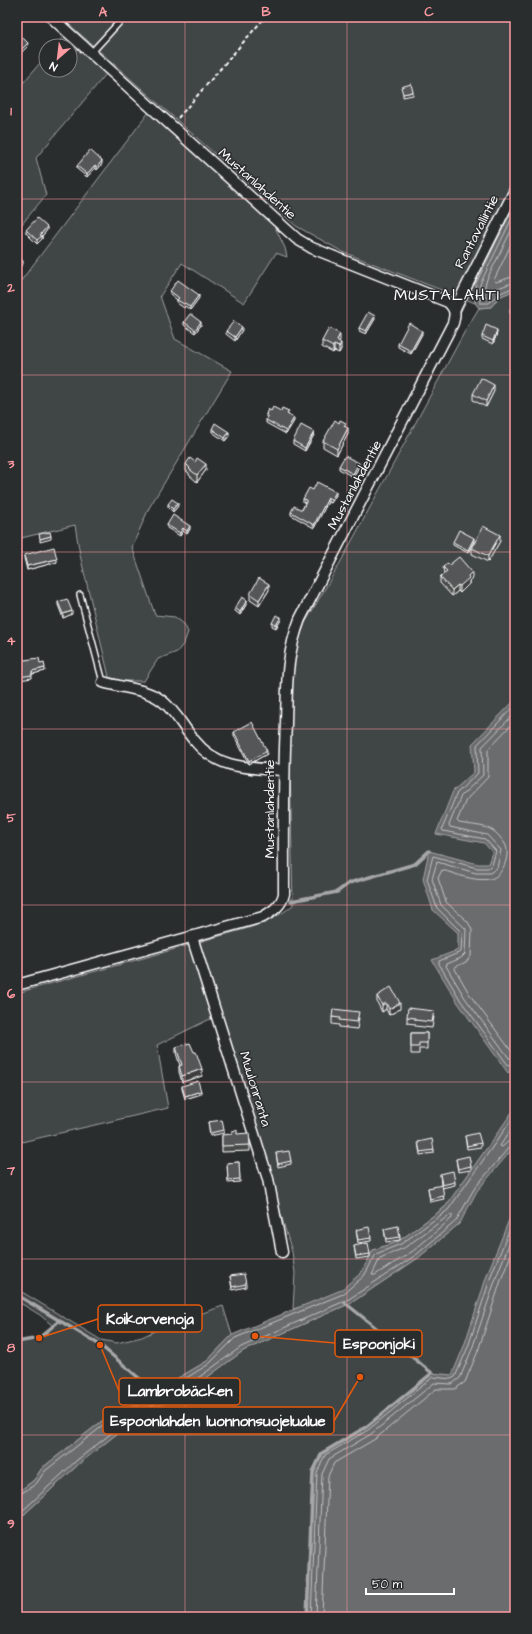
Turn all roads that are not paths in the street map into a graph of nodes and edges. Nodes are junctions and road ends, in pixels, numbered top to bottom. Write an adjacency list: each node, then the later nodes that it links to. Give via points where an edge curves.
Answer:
1 (51, 17): 3 (street, Mustanlahdentie)
2 (124, 17): 3 (lane)
3 (91, 53): 5 (street, Mustanlahdentie, via 297,239 312,248 448,302)
4 (515, 190): 5 (street, Rantavallintie)
5 (454, 309): 8 (street, Mustanlahdentie, via 453,323 294,635 289,657)
6 (80, 595): 7 (lane)
7 (103, 682): 8 (street, via 144,692 161,700 195,741 214,757 236,767)
8 (284, 770): 9 (street, Mustanlahdentie, via 282,900 274,911 263,917)
9 (192, 937): 10 (street, Mustanlahdentie); 11 (street, Muulonranta, via 268,1179)
10 (17, 985)
11 (282, 1252)

